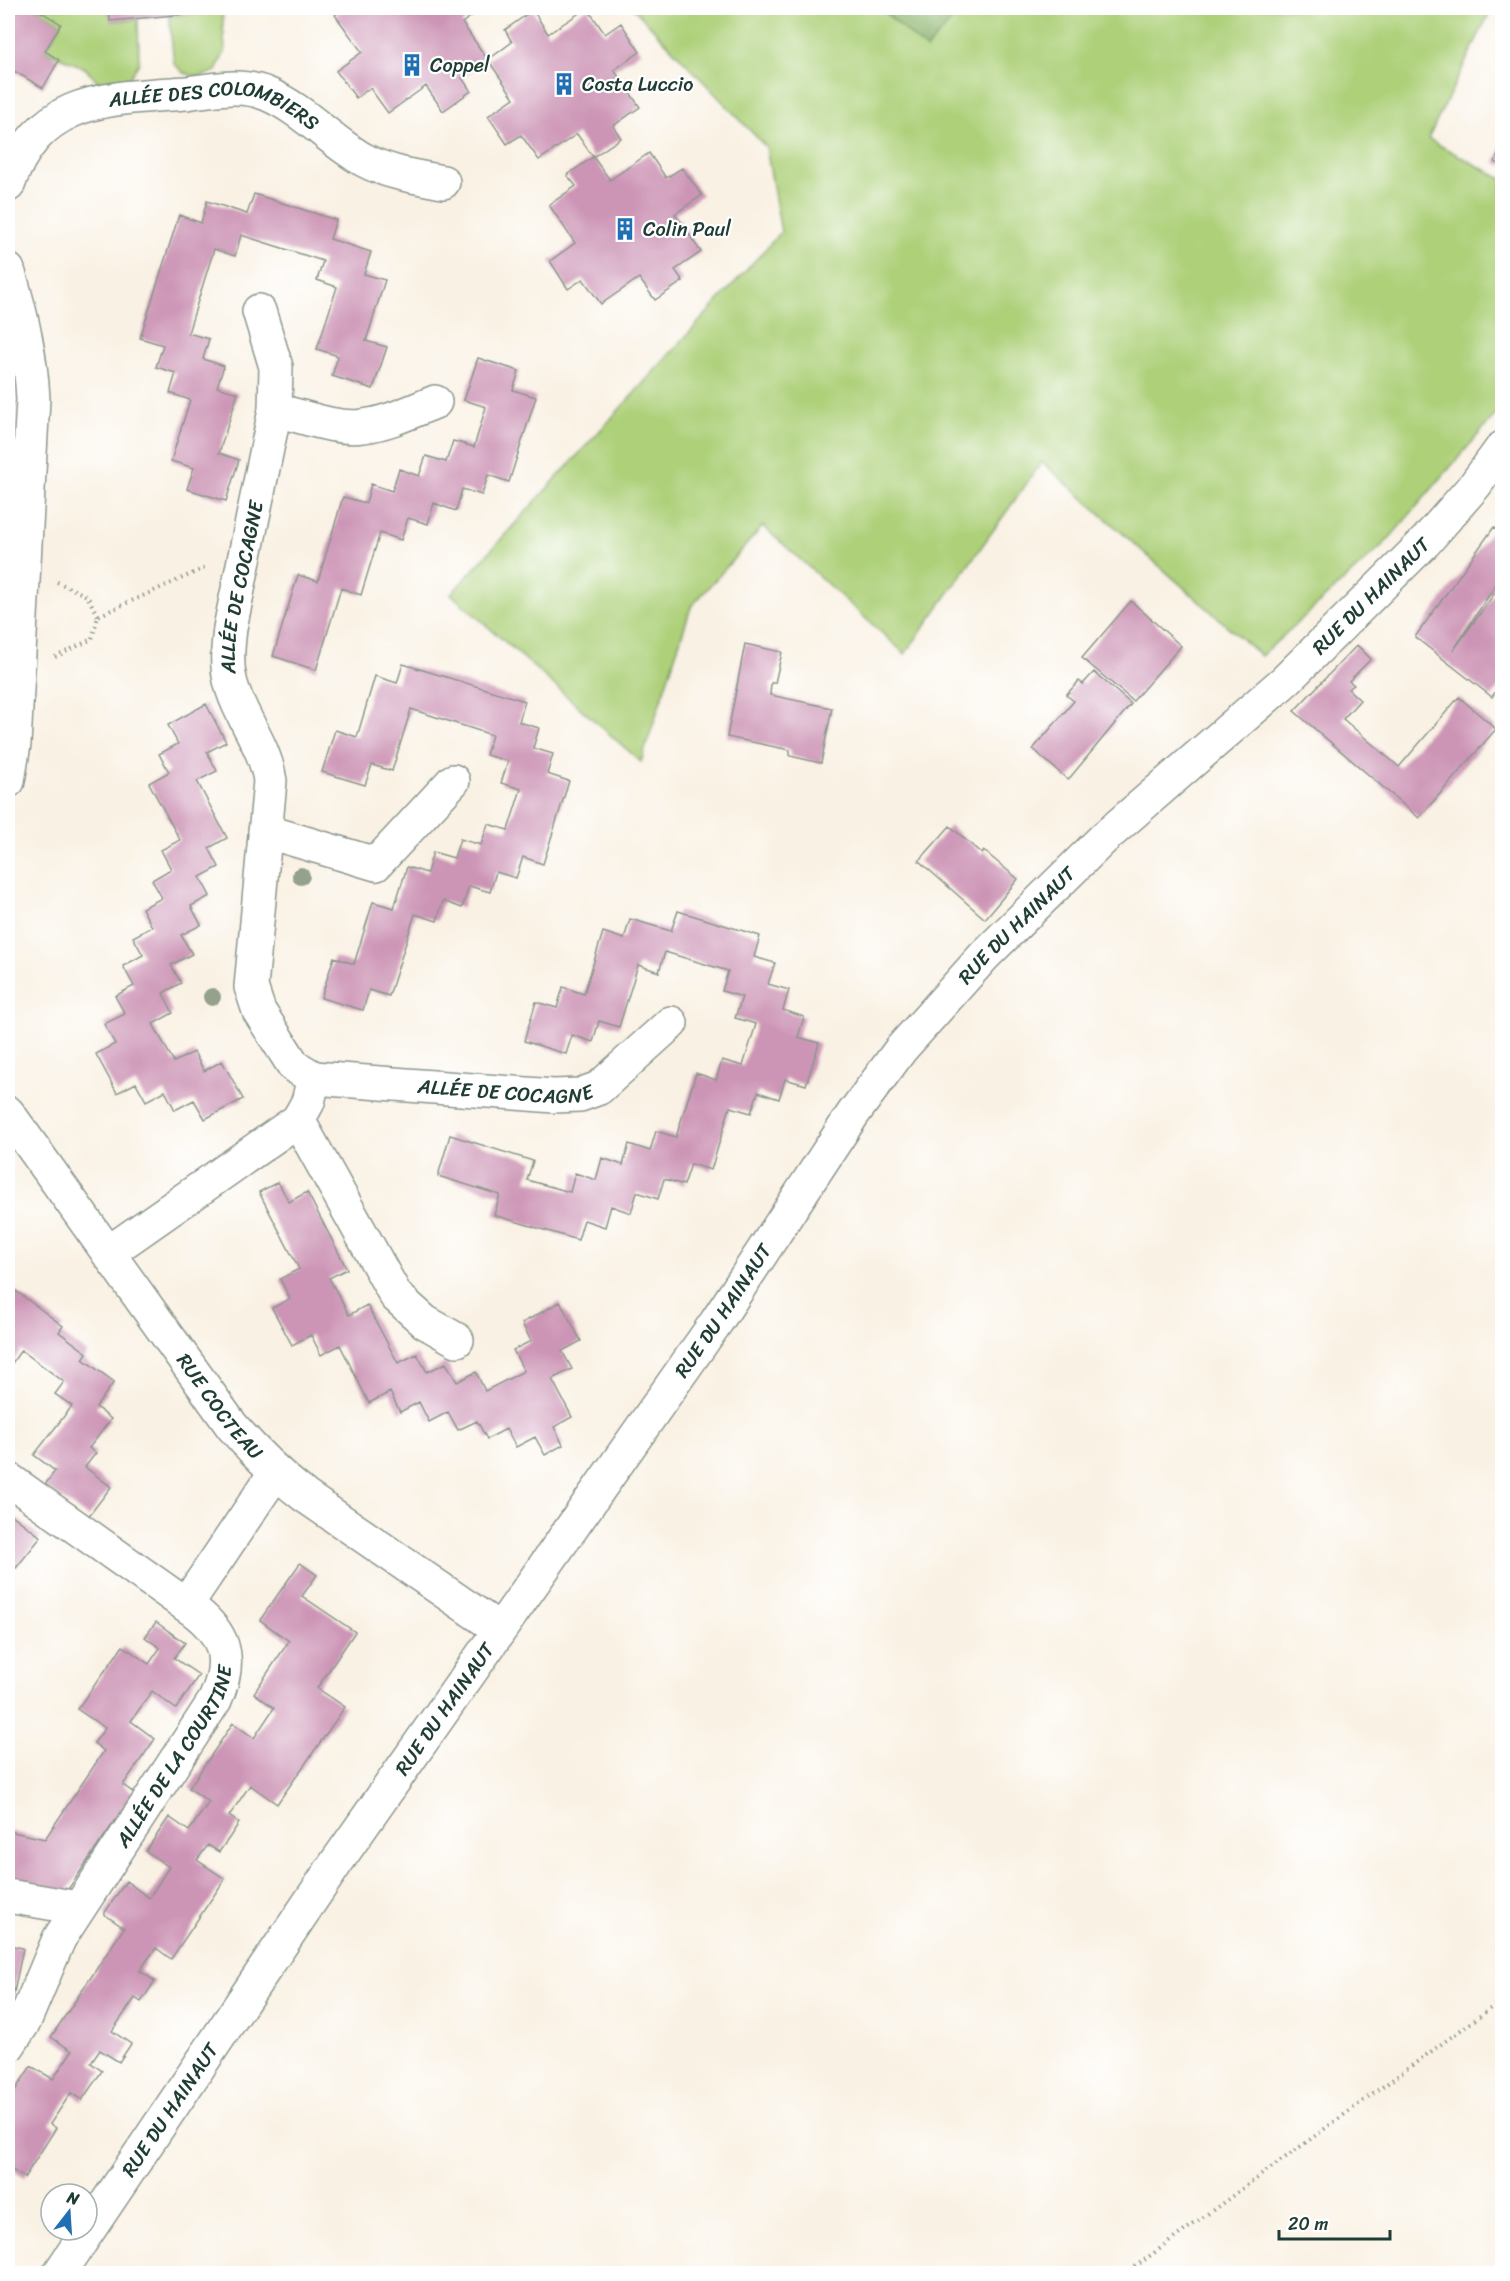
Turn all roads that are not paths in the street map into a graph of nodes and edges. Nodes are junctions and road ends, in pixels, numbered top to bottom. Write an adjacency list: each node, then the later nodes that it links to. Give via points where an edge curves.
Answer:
1 (443, 182): 2 (street, ALLÉE DES COLOMBIERS, via 398,173 364,160 284,102 266,93 237,88 89,103 48,124 33,138 21,153)
2 (8, 184)
3 (8, 270): 8 (street, via 22,316 32,377 14,744)
4 (259, 311): 6 (street, ALLÉE DE COCAGNE, via 276,367)
5 (435, 402): 6 (street, via 361,427)
6 (275, 410): 10 (street, ALLÉE DE COCAGNE, via 230,628 228,663 235,695 268,766 270,795)
7 (1503, 448): 20 (street, RUE DU HAINAUT, via 1401,567 1286,680 1104,838 929,1015 864,1098 717,1321)
8 (8, 780)
9 (453, 781): 10 (street, via 376,864)
10 (265, 831): 12 (street, ALLÉE DE COCAGNE, via 251,987 259,1011 294,1066)
11 (671, 1023): 12 (street, ALLÉE DE COCAGNE, via 599,1088 580,1095)
12 (314, 1078): 14 (street)
13 (8, 1113): 15 (street, RUE COCTEAU)
14 (298, 1120): 15 (street); 16 (street, via 396,1296 425,1322)
15 (108, 1253): 17 (street, RUE COCTEAU, via 232,1426)
16 (457, 1340)
17 (275, 1473): 19 (street); 20 (street, RUE COCTEAU)
18 (8, 1479): 19 (street, ALLÉE DE LA COURTINE)
19 (186, 1605): 22 (street, ALLÉE DE LA COURTINE, via 200,1614 219,1637 226,1654 222,1686)
20 (499, 1629): 24 (street, RUE DU HAINAUT, via 292,1927)
21 (8, 1896): 22 (street)
22 (78, 1908): 23 (street, ALLÉE DE LA COURTINE, via 48,1960 24,2022)
23 (8, 2046)
24 (59, 2274)

